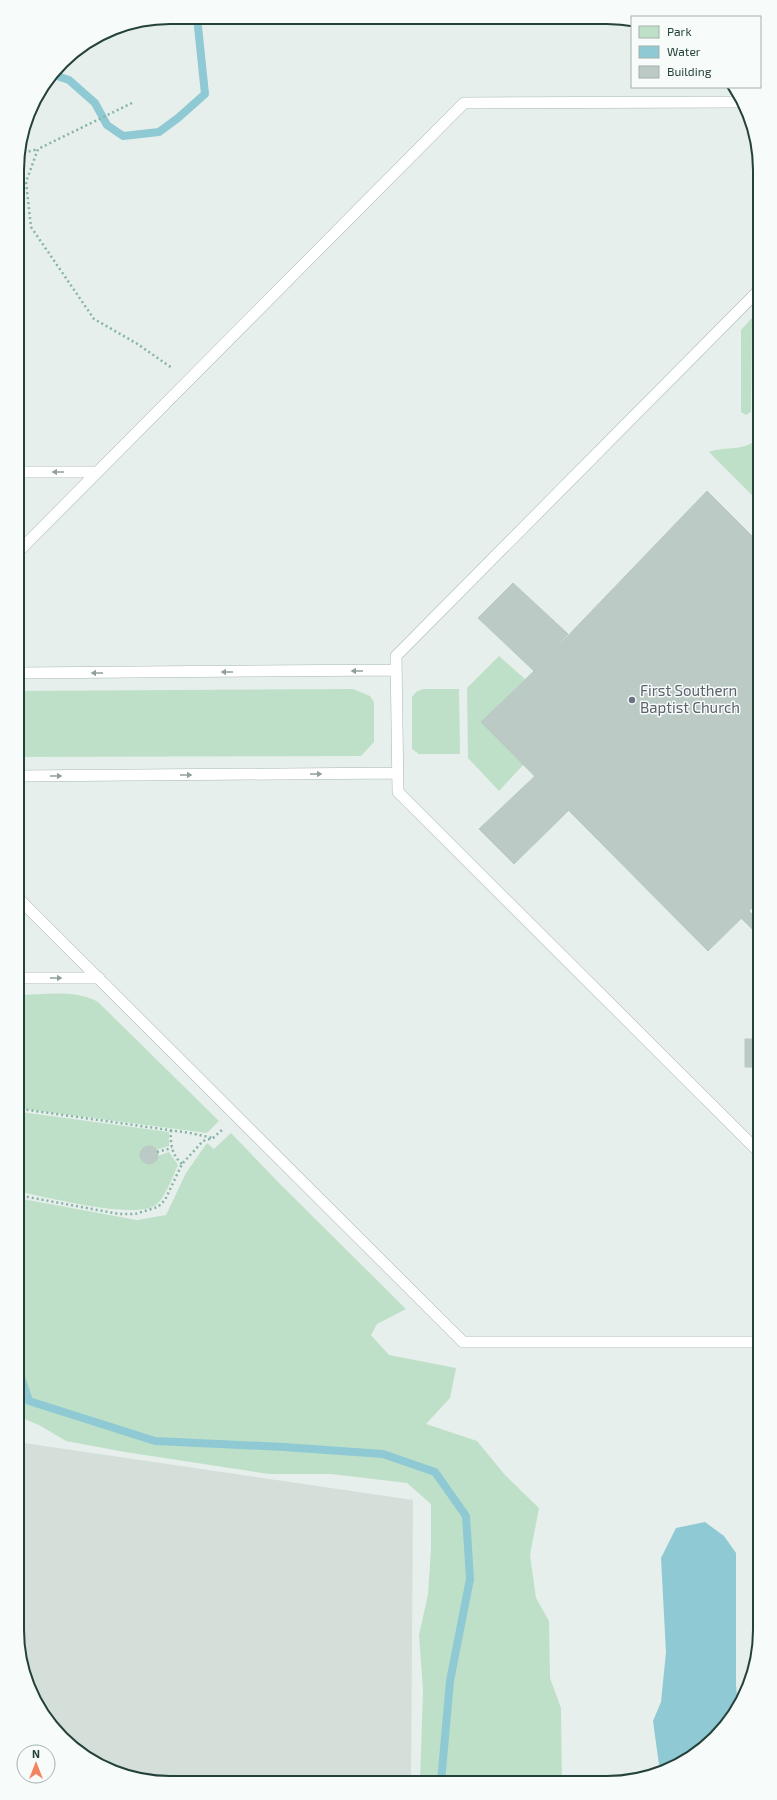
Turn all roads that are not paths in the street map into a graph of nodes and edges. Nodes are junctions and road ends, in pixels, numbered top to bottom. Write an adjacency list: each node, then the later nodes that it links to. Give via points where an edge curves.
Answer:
1 (736, 102): 4 (lane, via 464,104)
2 (753, 295): 6 (lane, via 396,656)
3 (24, 472): 4 (lane, one-way to 3)
4 (97, 472): 5 (lane)
5 (24, 546)
6 (396, 670): 7 (lane, one-way to 7); 8 (lane)
7 (24, 673)
8 (397, 773): 9 (lane, one-way to 8); 13 (lane, via 398,792)
9 (24, 776)
10 (24, 904): 12 (lane)
11 (24, 978): 12 (lane, one-way to 12)
12 (99, 978): 14 (lane, via 463,1342)
13 (753, 1146)
14 (753, 1342)

